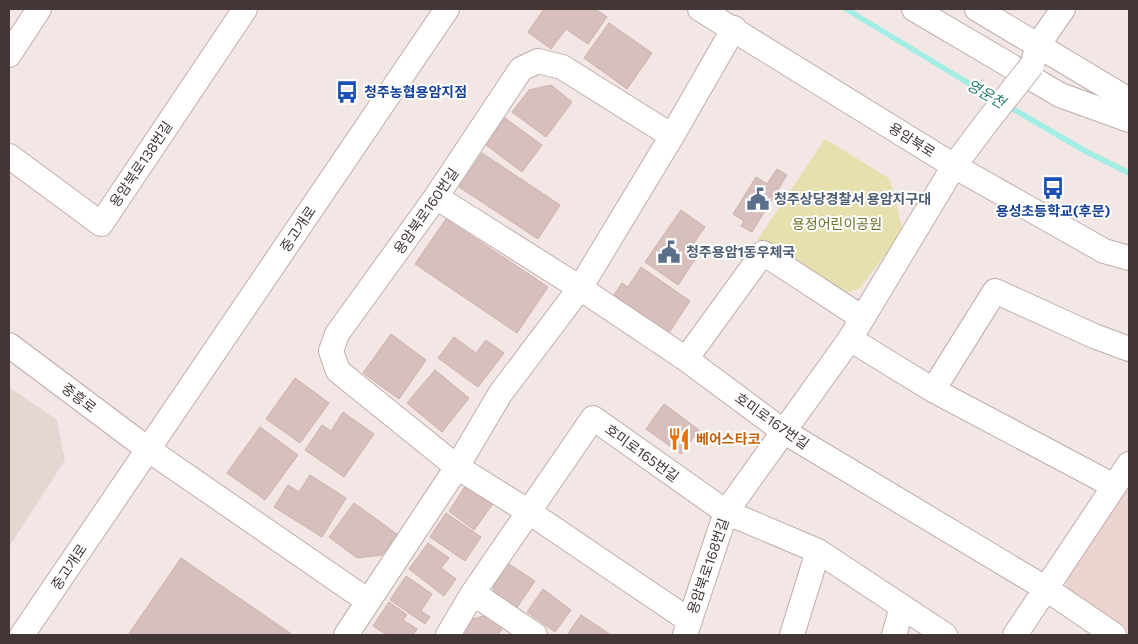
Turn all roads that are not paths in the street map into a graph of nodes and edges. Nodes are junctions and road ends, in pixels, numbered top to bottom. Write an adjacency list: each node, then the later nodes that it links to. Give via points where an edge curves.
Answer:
1 (39, 9): 9 (street)
2 (245, 9): 14 (street, 용암북로138번길, via 101,224)
3 (447, 9): 26 (street, 중고개로)
4 (700, 9): 8 (street, 용암북로)
5 (914, 9): 12 (street, via 1060,95)
6 (977, 9): 10 (street)
7 (1063, 9): 10 (street, 용암북로168번길)
8 (734, 28): 13 (street); 15 (street, 용암북로)
9 (9, 55)
10 (1035, 55): 11 (street); 15 (street, 용암북로168번길, bridge)
11 (1127, 93)
12 (1129, 120)
13 (672, 136): 16 (street, 용암북로160번길, via 562,67 538,61 521,69); 18 (street)
14 (9, 156)
15 (954, 166): 17 (street, 용암북로, via 1104,251); 19 (street, 용암북로168번길)
16 (436, 197): 18 (street, 호미로167번길); 28 (street, 용암북로160번길, via 337,334 331,351 338,371)
17 (1129, 258)
18 (580, 288): 23 (street, 호미로167번길); 28 (street, via 500,394)
19 (861, 317): 20 (street, 용암북로168번길); 23 (street, via 763,253)
20 (850, 339): 24 (street); 25 (street, 용암북로168번길)
21 (9, 345): 26 (street, 중흥로)
22 (1129, 349): 24 (street, via 995,291)
23 (686, 359): 25 (street, 호미로167번길)
24 (933, 390): 29 (street)
25 (783, 431): 31 (street, 용암북로168번길); 33 (street, 호미로167번길)
26 (149, 450): 35 (street); 38 (street, 중고개로)
27 (1129, 464): 29 (street)
28 (457, 468): 30 (street, 용암북로160번길); 35 (street)
29 (1114, 486): 33 (street)
30 (529, 512): 31 (street, 호미로165번길, via 593,418); 34 (street, 호미로165번길); 37 (street, 용암북로168번길)
31 (726, 512): 32 (street, 호미로165번길); 37 (street, 용암북로168번길)
32 (818, 551): 36 (street, 호미로165번길); 42 (street)
33 (1045, 588): 45 (street); 46 (street, 호미로167번길)
34 (473, 593): 40 (street, 호미로165번길); 41 (street)
35 (368, 601): 39 (street)
36 (902, 607): 43 (street); 44 (street, 호미로165번길)
37 (687, 628)
38 (22, 635)
39 (346, 635)
40 (448, 635)
41 (536, 635)
42 (792, 635)
43 (894, 635)
44 (945, 635)
45 (1015, 635)
46 (1114, 635)

